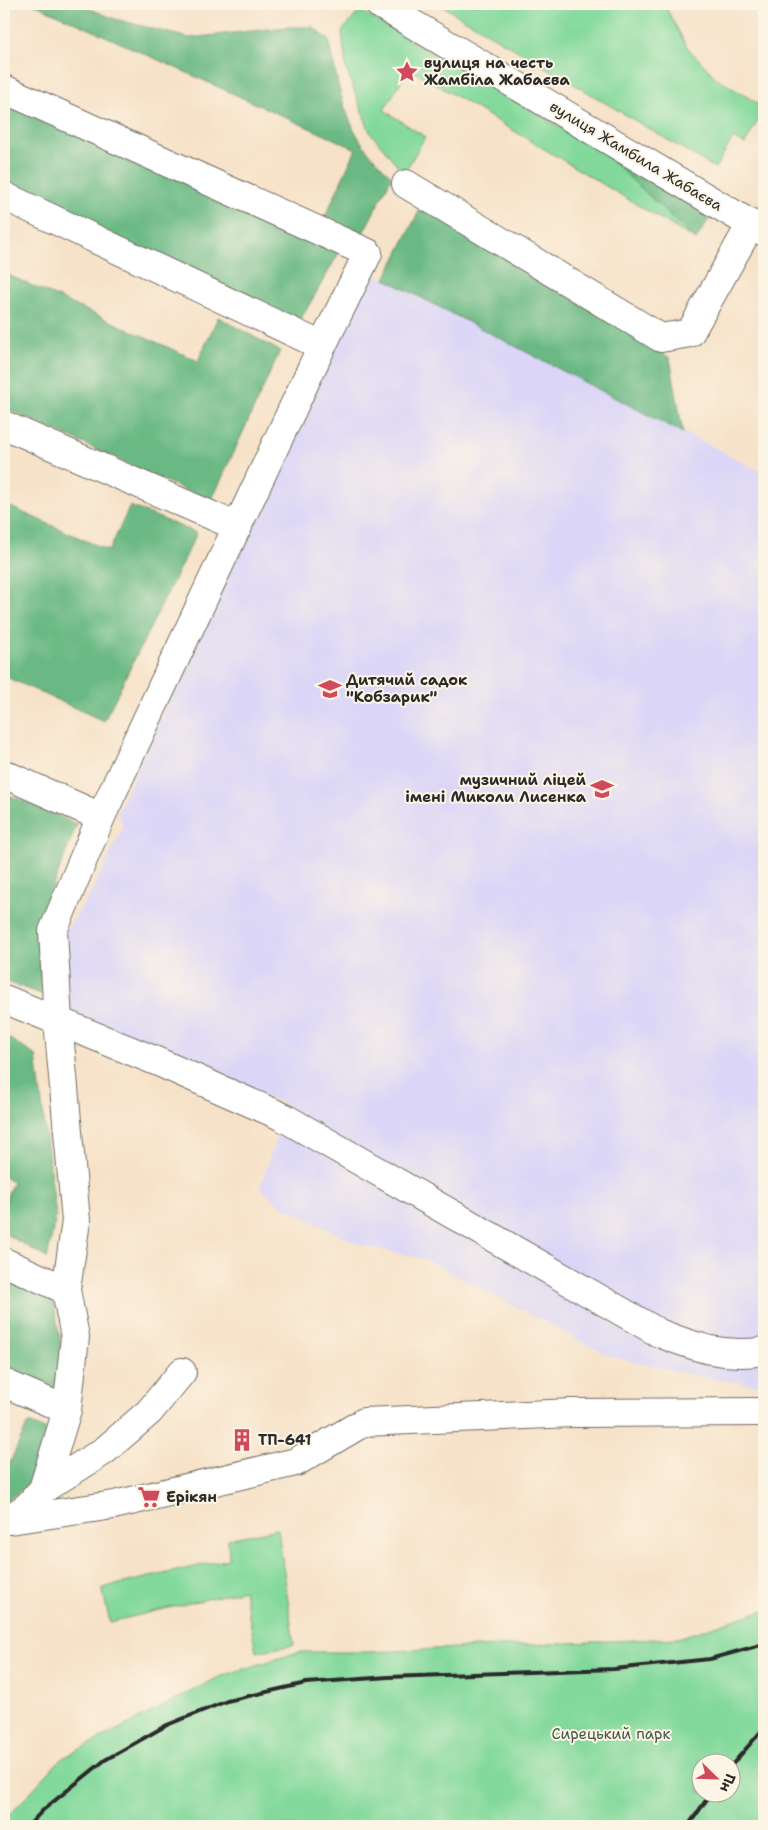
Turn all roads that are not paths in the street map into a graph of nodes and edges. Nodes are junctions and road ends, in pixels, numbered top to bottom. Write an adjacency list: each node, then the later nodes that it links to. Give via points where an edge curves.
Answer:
1 (379, 4): 5 (street, вулиця Жамбила Жабаєва)
2 (4, 89): 6 (street, via 368,253)
3 (406, 184): 5 (street, via 661,338 690,333)
4 (4, 196): 6 (street)
5 (758, 228)
6 (322, 346): 8 (street)
7 (4, 425): 8 (street)
8 (238, 527): 10 (street)
9 (4, 774): 10 (street)
10 (101, 817): 12 (street, via 53,932)
11 (4, 999): 12 (street)
12 (58, 1021): 14 (street, via 76,1221); 15 (street, via 283,1117 659,1333 706,1351 747,1354)
13 (4, 1262): 14 (street)
14 (66, 1290): 18 (street, via 75,1337)
15 (764, 1351)
16 (182, 1372): 20 (street, via 149,1412 104,1451)
17 (4, 1382): 18 (street)
18 (67, 1410): 20 (street)
19 (764, 1412): 21 (street, via 573,1413 364,1422 296,1462 114,1505)
20 (42, 1489): 21 (street, via 28,1506)
21 (6, 1520)

